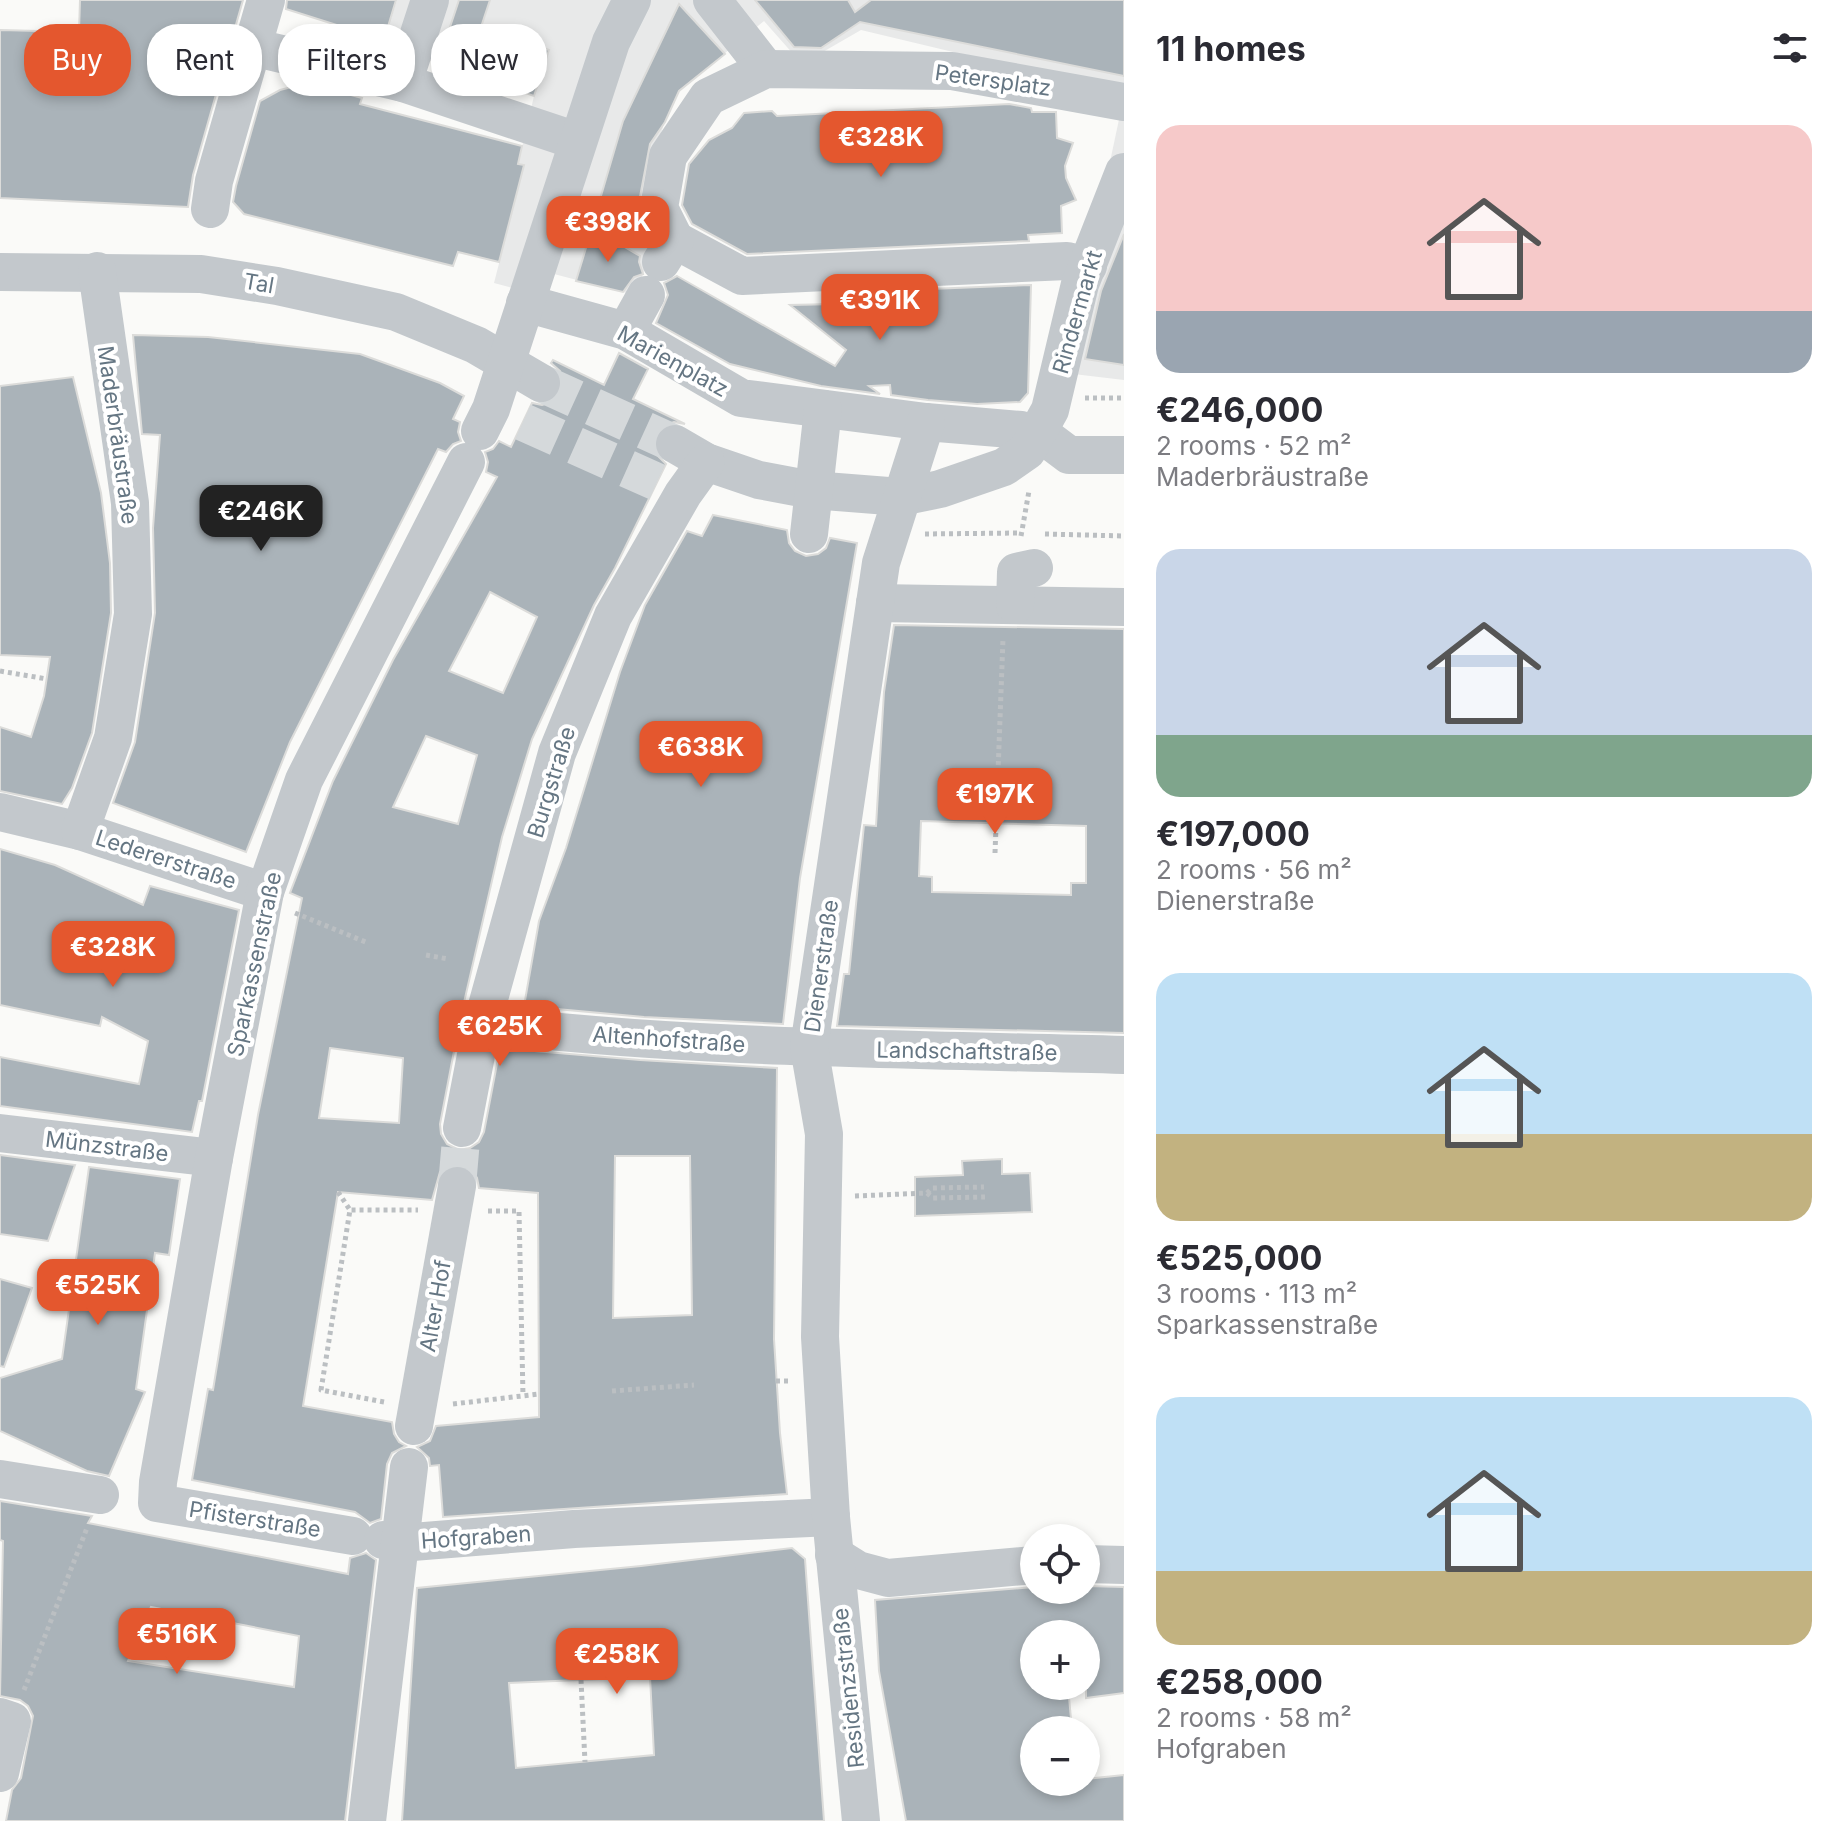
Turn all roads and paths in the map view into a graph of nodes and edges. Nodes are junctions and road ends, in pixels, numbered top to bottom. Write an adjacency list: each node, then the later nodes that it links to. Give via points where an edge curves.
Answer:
1 (266, 0): 5 (street)
2 (430, 0): 6 (street)
3 (632, 0): 11 (street, Sparkassenstraße, via 611,42)
4 (712, 0): 7 (street)
5 (259, 24)
6 (415, 46)
7 (766, 69): 10 (street, Petersplatz, via 952,71); 14 (street, Petersplatz, via 708,97 668,156 659,208)
8 (415, 87): 11 (street)
9 (238, 96): 13 (street)
10 (1124, 102)
11 (577, 141): 18 (street, Sparkassenstraße)
12 (1121, 184): 15 (street, Rindermarkt)
13 (210, 209)
14 (661, 266): 15 (street, via 742,276 1067,261); 19 (street)
15 (1088, 266): 26 (street, Rindermarkt, via 1050,410)
16 (97, 271): 17 (street, Tal); 20 (street, Tal, via 201,274 396,312 476,345); 39 (street, Maderbräustraße, via 130,503 133,614 113,738)
17 (0, 272)
18 (525, 303): 19 (street, Marienplatz); 20 (street, Sparkassenstraße)
19 (626, 331): 24 (street, Marienplatz, via 741,398)
20 (505, 363): 21 (street); 41 (street, Sparkassenstraße, via 490,431 304,780)
21 (541, 383)
22 (1080, 398): 23 (path)
23 (1124, 398)
24 (823, 409): 25 (street, Marienplatz); 28 (street)
25 (926, 422): 26 (street, Marienplatz); 29 (street)
26 (1037, 435): 27 (street, Marienplatz, via 1069,455); 29 (street, via 1027,451 1004,467); 33 (path)
27 (1124, 455)
28 (812, 490): 29 (street); 30 (street); 45 (street, Burgstraße, via 759,480 691,453 670,488 659,536 613,616 557,753)
29 (901, 497): 31 (street)
30 (809, 534)
31 (889, 534): 33 (path); 35 (street)
32 (1124, 536): 33 (path)
33 (1021, 580): 34 (street); 35 (street); 40 (path)
34 (1124, 607)
35 (874, 611): 46 (street, Dienerstraße)
36 (0, 671): 37 (path)
37 (47, 679)
38 (0, 812): 39 (street, Ledererstraße)
39 (80, 831): 41 (street, Ledererstraße)
40 (995, 853)
41 (265, 892): 42 (path, Ledererstraße, via 282,907); 50 (street, Sparkassenstraße)
42 (368, 943)
43 (426, 955): 44 (path)
44 (448, 959)
45 (482, 1024): 46 (street, Altenhofstraße); 48 (street, Burgstraße)
46 (809, 1047): 47 (street, Landschaftstraße); 56 (street, Dienerstraße, via 824,1134)
47 (1124, 1055)
48 (462, 1128)
49 (0, 1133): 50 (street, Münzstraße)
50 (214, 1158): 64 (street, Sparkassenstraße)
51 (457, 1186): 61 (street, Alter Hof)
52 (984, 1187): 53 (path)
53 (930, 1190): 55 (path, via 933,1198); 56 (path)
54 (338, 1192): 57 (path)
55 (985, 1197)
56 (821, 1198): 66 (street, Dienerstraße, via 820,1337)
57 (350, 1210)
58 (694, 1385): 59 (path)
59 (612, 1391)
60 (539, 1394): 61 (path)
61 (415, 1417)
62 (409, 1467): 67 (street)
63 (0, 1479): 65 (street)
64 (158, 1492): 67 (street, Pfisterstraße)
65 (100, 1495): 73 (path)
66 (831, 1517): 67 (street, Hofgraben); 68 (street, Dienerstraße)
67 (379, 1540): 76 (street, Hofgraben)
68 (835, 1562): 71 (street, via 888,1578); 77 (street, Residenzstraße)
69 (1100, 1564): 70 (street)
70 (1124, 1565)
71 (1020, 1566)
72 (581, 1680): 74 (path)
73 (6, 1719): 75 (street)
74 (585, 1762)
75 (0, 1773)
76 (367, 1821)
77 (861, 1821)

